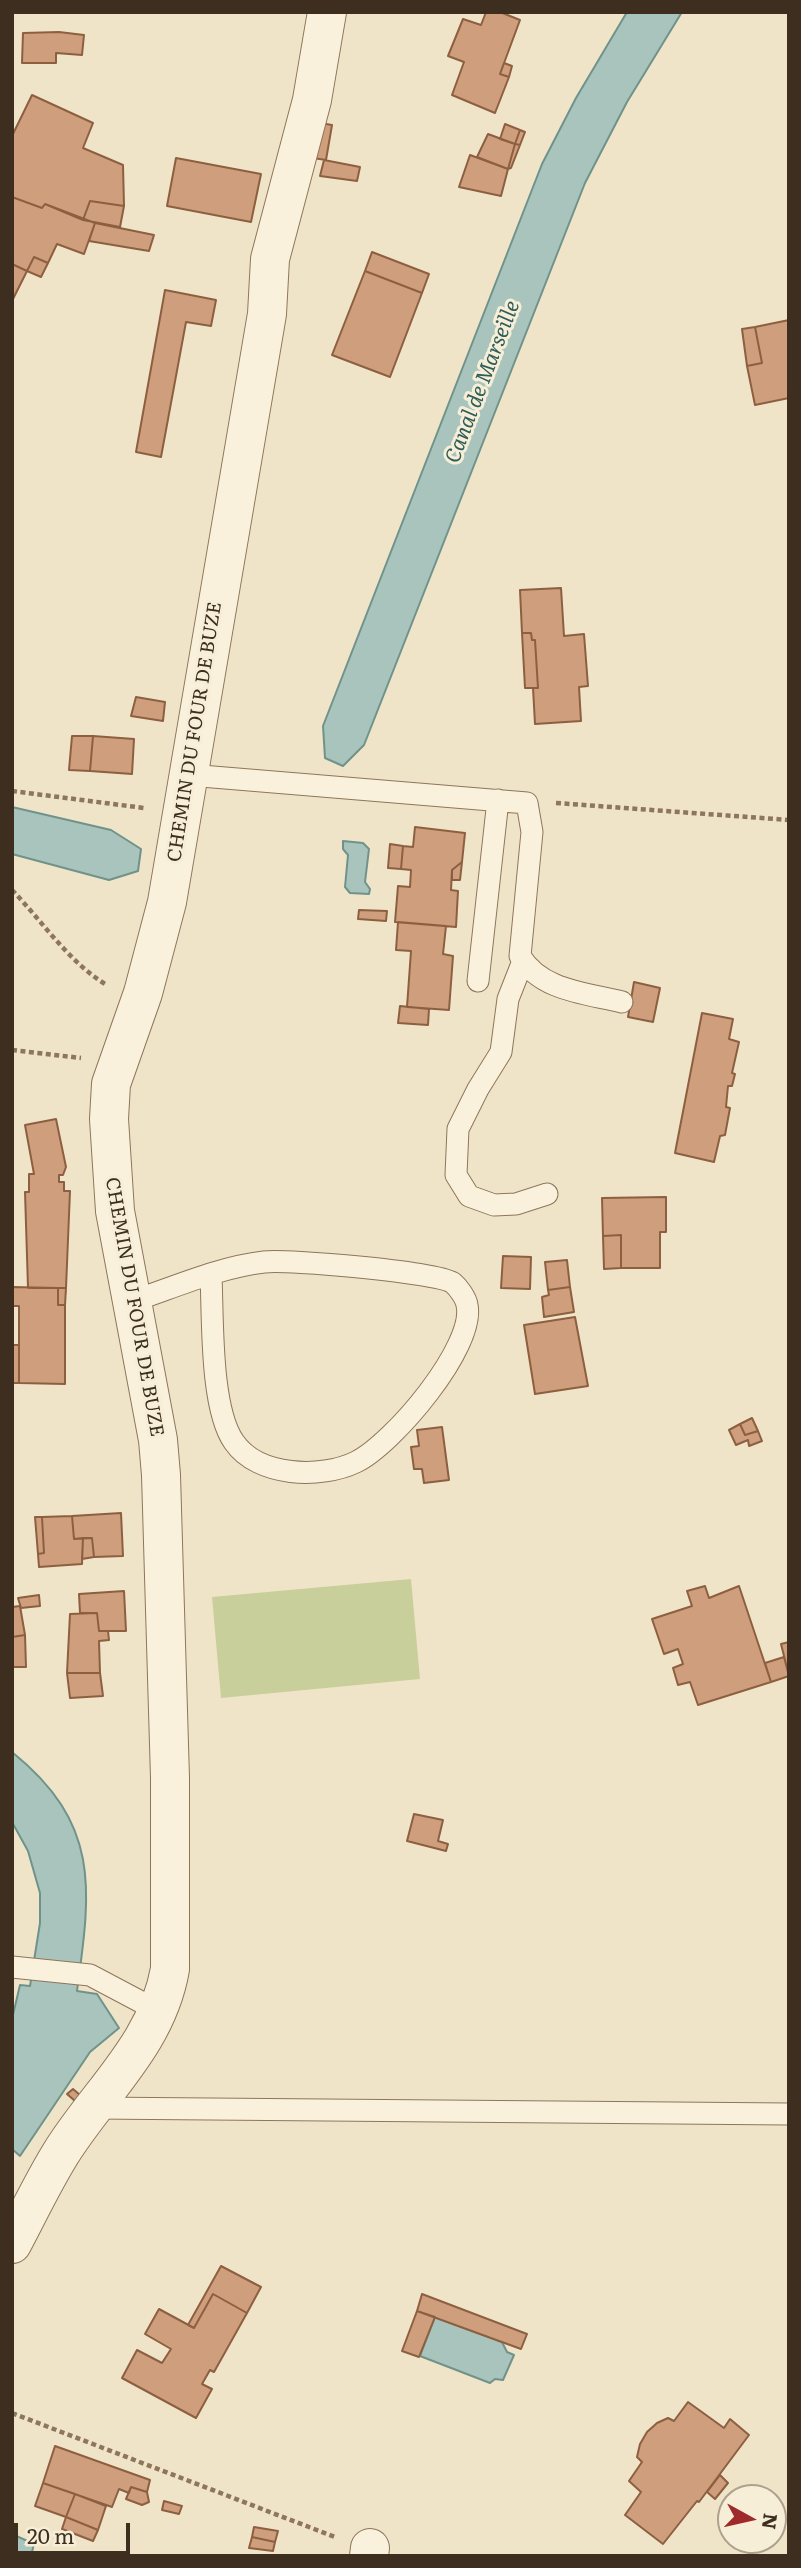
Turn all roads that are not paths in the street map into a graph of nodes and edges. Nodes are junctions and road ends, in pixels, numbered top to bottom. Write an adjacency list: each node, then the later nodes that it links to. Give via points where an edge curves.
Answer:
1 (327, 12): 2 (street, CHEMIN DU FOUR DE BUZE, via 312,100 270,259 267,314)
2 (189, 775): 3 (lane); 9 (street, CHEMIN DU FOUR DE BUZE, via 167,902 110,1096 110,1168)
3 (498, 800): 4 (lane, via 527,803 532,832 519,945); 5 (lane)
4 (523, 961): 6 (lane, via 547,983); 7 (lane, via 508,999 501,1052 458,1129 456,1175 469,1196 494,1205)
5 (478, 981)
6 (622, 1002)
7 (547, 1194)
8 (211, 1276): 8 (lane, via 267,1261 429,1275 452,1282 467,1301 469,1322 457,1354 387,1438 358,1462 290,1472 247,1455 233,1441 223,1416 214,1353); 9 (lane)
9 (133, 1301): 11 (street, CHEMIN DU FOUR DE BUZE, via 161,1475 170,1969)
10 (19, 1967): 11 (lane, via 90,1975)
11 (158, 2011): 12 (street, CHEMIN DU FOUR DE BUZE, via 142,2043)
12 (94, 2108): 13 (lane); 14 (street, CHEMIN DU FOUR DE BUZE, via 61,2153)
13 (789, 2114)
14 (12, 2244)

